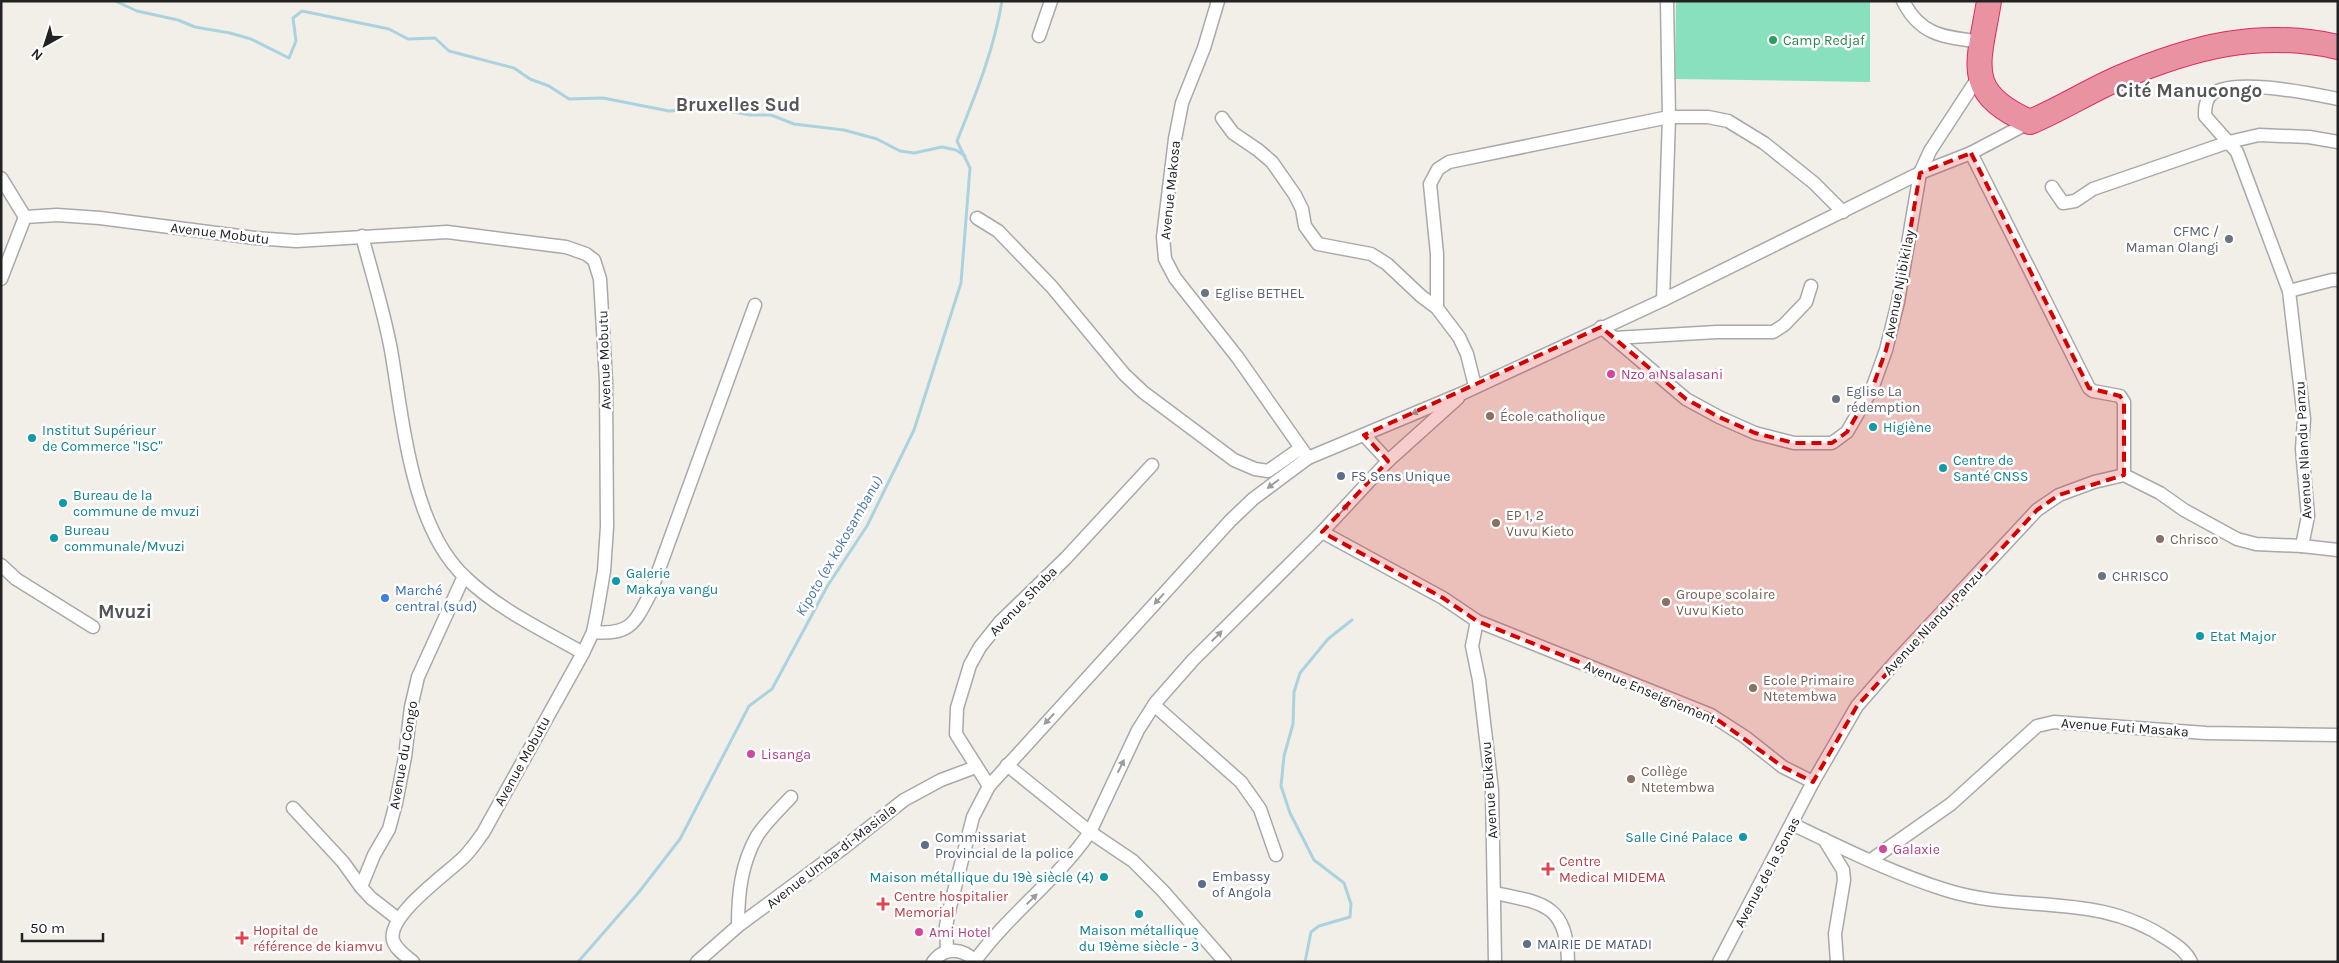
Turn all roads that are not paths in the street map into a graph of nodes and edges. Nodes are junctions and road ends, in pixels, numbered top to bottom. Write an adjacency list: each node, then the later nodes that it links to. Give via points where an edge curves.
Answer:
1 (1051, 1): 6 (street)
2 (1218, 1): 36 (street, Avenue Makosa, via 1182,103 1163,237 1165,259 1175,278 1238,358)
3 (1667, 1): 11 (street)
4 (1903, 1): 7 (street, via 1911,17 1922,27 1945,36)
5 (1989, 1): 7 (highway)
6 (1039, 36)
7 (1982, 42): 9 (highway)
8 (2338, 47): 13 (highway, via 2264,39 2223,43 2180,55 2118,79)
9 (1979, 76): 13 (highway, via 1987,95 1999,106); 17 (street, Avenue Njibikilay, via 1930,151)
10 (2338, 99): 14 (street, Avenue Nlandu Panzu, via 2281,88 2219,90 2209,96 2205,116)
11 (1669, 117): 20 (street, via 1708,117 1728,121 1764,143 1814,183); 28 (street); 30 (street, via 1449,162 1438,169 1430,184 1437,254)
12 (1222, 118): 30 (street, via 1233,132 1272,162 1295,195 1305,226 1318,244 1370,254 1387,264)
13 (2030, 122): 16 (street)
14 (2229, 142): 15 (street, via 2259,135); 19 (street, via 2093,189 2075,201 2063,204); 27 (street, Avenue Nlandu Panzu, via 2244,167)
15 (2338, 142)
16 (1971, 153): 17 (street); 39 (street, via 2089,388 2093,392 2120,396 2124,402)
17 (1920, 173): 20 (street); 32 (street, Avenue Njibikilay, via 1898,302 1886,350 1872,389 1847,432 1832,443 1794,442 1754,433 1719,417 1686,399)
18 (1, 178): 21 (street)
19 (2052, 187)
20 (1843, 212): 28 (street)
21 (25, 217): 23 (street, Avenue Mobutu, via 100,218 296,241); 24 (street)
22 (977, 218): 36 (street, via 998,231 1052,287 1124,374 1158,404 1234,460 1268,471)
23 (362, 236): 44 (street, via 390,350 423,511 436,539); 47 (street, Avenue Mobutu, via 447,232 566,247 594,260 600,279 603,324 607,527 604,571)
24 (1, 279)
25 (2338, 280): 27 (street)
26 (1811, 286): 32 (street, via 1806,302 1784,326 1773,332)
27 (2289, 292): 41 (street, Avenue Nlandu Panzu, via 2304,419 2302,450 2308,516)
28 (1663, 300): 31 (street)
29 (755, 306): 47 (street, via 650,594 636,620 615,634)
30 (1437, 308): 33 (street, via 1459,337)
31 (1602, 327): 32 (street, Avenue Njibikilay); 33 (street)
32 (1614, 338)
33 (1475, 386): 34 (street)
34 (1463, 393): 35 (street, one-way to 35); 37 (street)
35 (1364, 434): 36 (street); 37 (street)
36 (1304, 453): 51 (street, one-way to 51, via 1230,521)
37 (1388, 461): 40 (street, one-way to 37)
38 (1152, 466): 52 (street, Avenue Shaba, via 1066,558 1000,622 980,647 966,674 955,724 960,741)
39 (2124, 475): 41 (street, via 2238,539 2256,544); 53 (street, Avenue Nlandu Panzu, via 2059,495 2038,510 1857,706)
40 (1322, 532): 45 (street, Avenue Enseignement); 49 (street, one-way to 40, via 1193,660)
41 (2302, 546): 42 (street)
42 (2338, 550)
43 (1, 565): 46 (street, via 16,579)
44 (464, 576): 48 (street, via 489,596); 62 (street, Avenue du Congo, via 418,677 389,829)
45 (1477, 620): 53 (street, Avenue Enseignement, via 1711,715 1782,767); 63 (street, Avenue Bukavu, via 1472,646 1492,790)
46 (93, 627)
47 (593, 632): 48 (street, Avenue Mobutu)
48 (583, 652): 64 (street, Avenue Mobutu, via 466,856)
49 (1154, 705): 58 (street, one-way to 49, via 1138,730); 60 (street, via 1241,782 1260,809)
50 (2338, 735): 61 (street, Avenue Futi Masaka, via 2206,733 2054,722 2037,726 1951,804)
51 (1007, 764): 54 (street); 58 (street)
52 (976, 767): 54 (street, Avenue Shaba); 65 (street, Avenue Umba-di-Masiala, via 904,800)
53 (1813, 782): 57 (street, Avenue de la Sonas)
54 (989, 786): 66 (street, via 973,817 950,907 946,926)
55 (790, 797): 65 (street, via 758,834 747,857 740,885)
56 (293, 808): 62 (street, via 343,862)
57 (1792, 824): 59 (street); 74 (street, Avenue de la Sonas)
58 (1090, 832): 67 (street, one-way to 58, via 994,935 1069,862); 71 (street, via 1145,873)
59 (1824, 839): 61 (street); 75 (street, via 1843,870 1835,934)
60 (1276, 855)
61 (1871, 860): 76 (street, via 1946,890 1976,898 2082,906 2120,915 2150,928 2178,947)
62 (361, 887): 64 (street)
63 (1495, 892): 72 (street, Avenue Bukavu); 73 (street, via 1553,910 1560,922)
64 (398, 919): 68 (street, via 392,939 396,948)
65 (738, 926): 69 (street, Avenue Umba-di-Masiala)
66 (947, 951): 67 (street, via 958,950); 70 (street)
67 (976, 961)
68 (413, 962)
69 (696, 962)
70 (933, 962)
71 (1225, 962)
72 (1495, 962)
73 (1568, 962)
74 (1719, 962)
75 (1837, 962)
76 (2191, 962)

